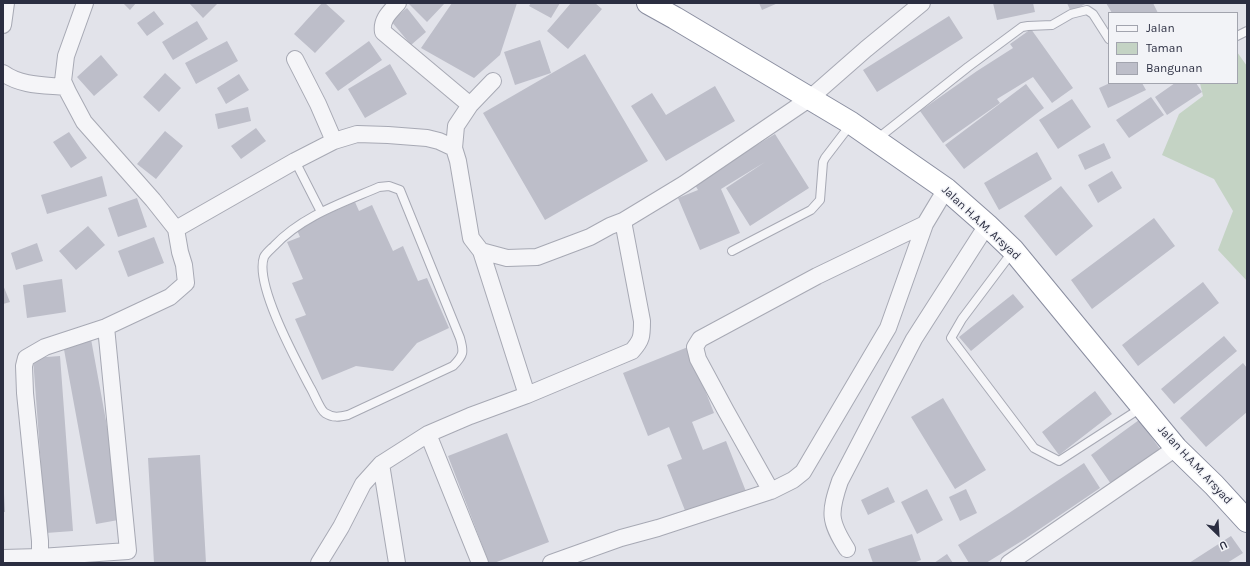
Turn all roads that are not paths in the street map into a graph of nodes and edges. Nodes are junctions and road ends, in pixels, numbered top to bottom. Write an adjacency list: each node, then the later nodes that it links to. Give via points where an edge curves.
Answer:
1 (6, 3): 6 (street)
2 (85, 3): 13 (street, via 66,56 63,81)
3 (398, 3): 15 (street, via 384,19 383,32)
4 (648, 3): 14 (highway, Jalan H.A.M. Arsyad)
5 (922, 3): 14 (street)
6 (3, 25)
7 (1247, 30): 8 (lane)
8 (1238, 35)
9 (1108, 37): 17 (lane, via 1093,14 1087,10 1071,14 1052,25 1022,27)
10 (295, 60): 18 (street)
11 (3, 73): 13 (street, via 30,84)
12 (493, 81): 15 (street)
13 (66, 87): 26 (street, via 84,122)
14 (809, 99): 16 (highway, Jalan H.A.M. Arsyad); 23 (street, via 684,184)
15 (470, 105): 19 (street, via 456,126)
16 (851, 123): 17 (highway, Jalan H.A.M. Arsyad); 29 (lane, via 823,162 820,200 817,205)
17 (876, 140): 21 (highway, Jalan H.A.M. Arsyad)
18 (334, 141): 19 (street, via 357,134 388,135 439,141); 20 (street)
19 (454, 148): 27 (street, via 472,238)
20 (295, 161): 22 (lane); 26 (street)
21 (946, 189): 24 (street); 25 (highway, Jalan H.A.M. Arsyad)
22 (321, 212): 22 (lane, via 285,234 264,256 262,268 274,311 291,350 324,412 334,418 348,415 453,366 462,357 463,348 400,190 389,186 379,187)
23 (623, 221): 27 (street, via 590,237 537,257 507,258); 31 (street, via 642,321 639,344 632,351)
24 (925, 224): 36 (street, via 888,328 803,472); 36 (street, via 790,290 700,339 695,347 698,359)
25 (987, 225): 28 (highway, Jalan H.A.M. Arsyad); 38 (street, via 914,339 840,481 832,516 836,532)
26 (176, 229): 30 (street, via 186,283 170,297)
27 (481, 250): 31 (street)
28 (1013, 250): 32 (highway, Jalan H.A.M. Arsyad); 32 (lane, via 951,338 1034,448 1059,461)
29 (732, 251)
30 (106, 327): 39 (street, via 45,347 26,358 25,393); 39 (street, via 128,551)
31 (526, 395): 33 (street)
32 (1143, 407): 34 (highway, Jalan H.A.M. Arsyad)
33 (428, 434): 35 (street); 43 (street)
34 (1176, 448): 37 (highway, Jalan H.A.M. Arsyad); 45 (street)
35 (381, 464): 41 (street, via 363,484 341,528); 42 (street)
36 (771, 491): 44 (street)
37 (1247, 521)
38 (847, 550)
39 (40, 557): 40 (street)
40 (3, 558)
41 (319, 563)
42 (397, 563)
43 (480, 563)
44 (551, 563)
45 (1009, 563)

